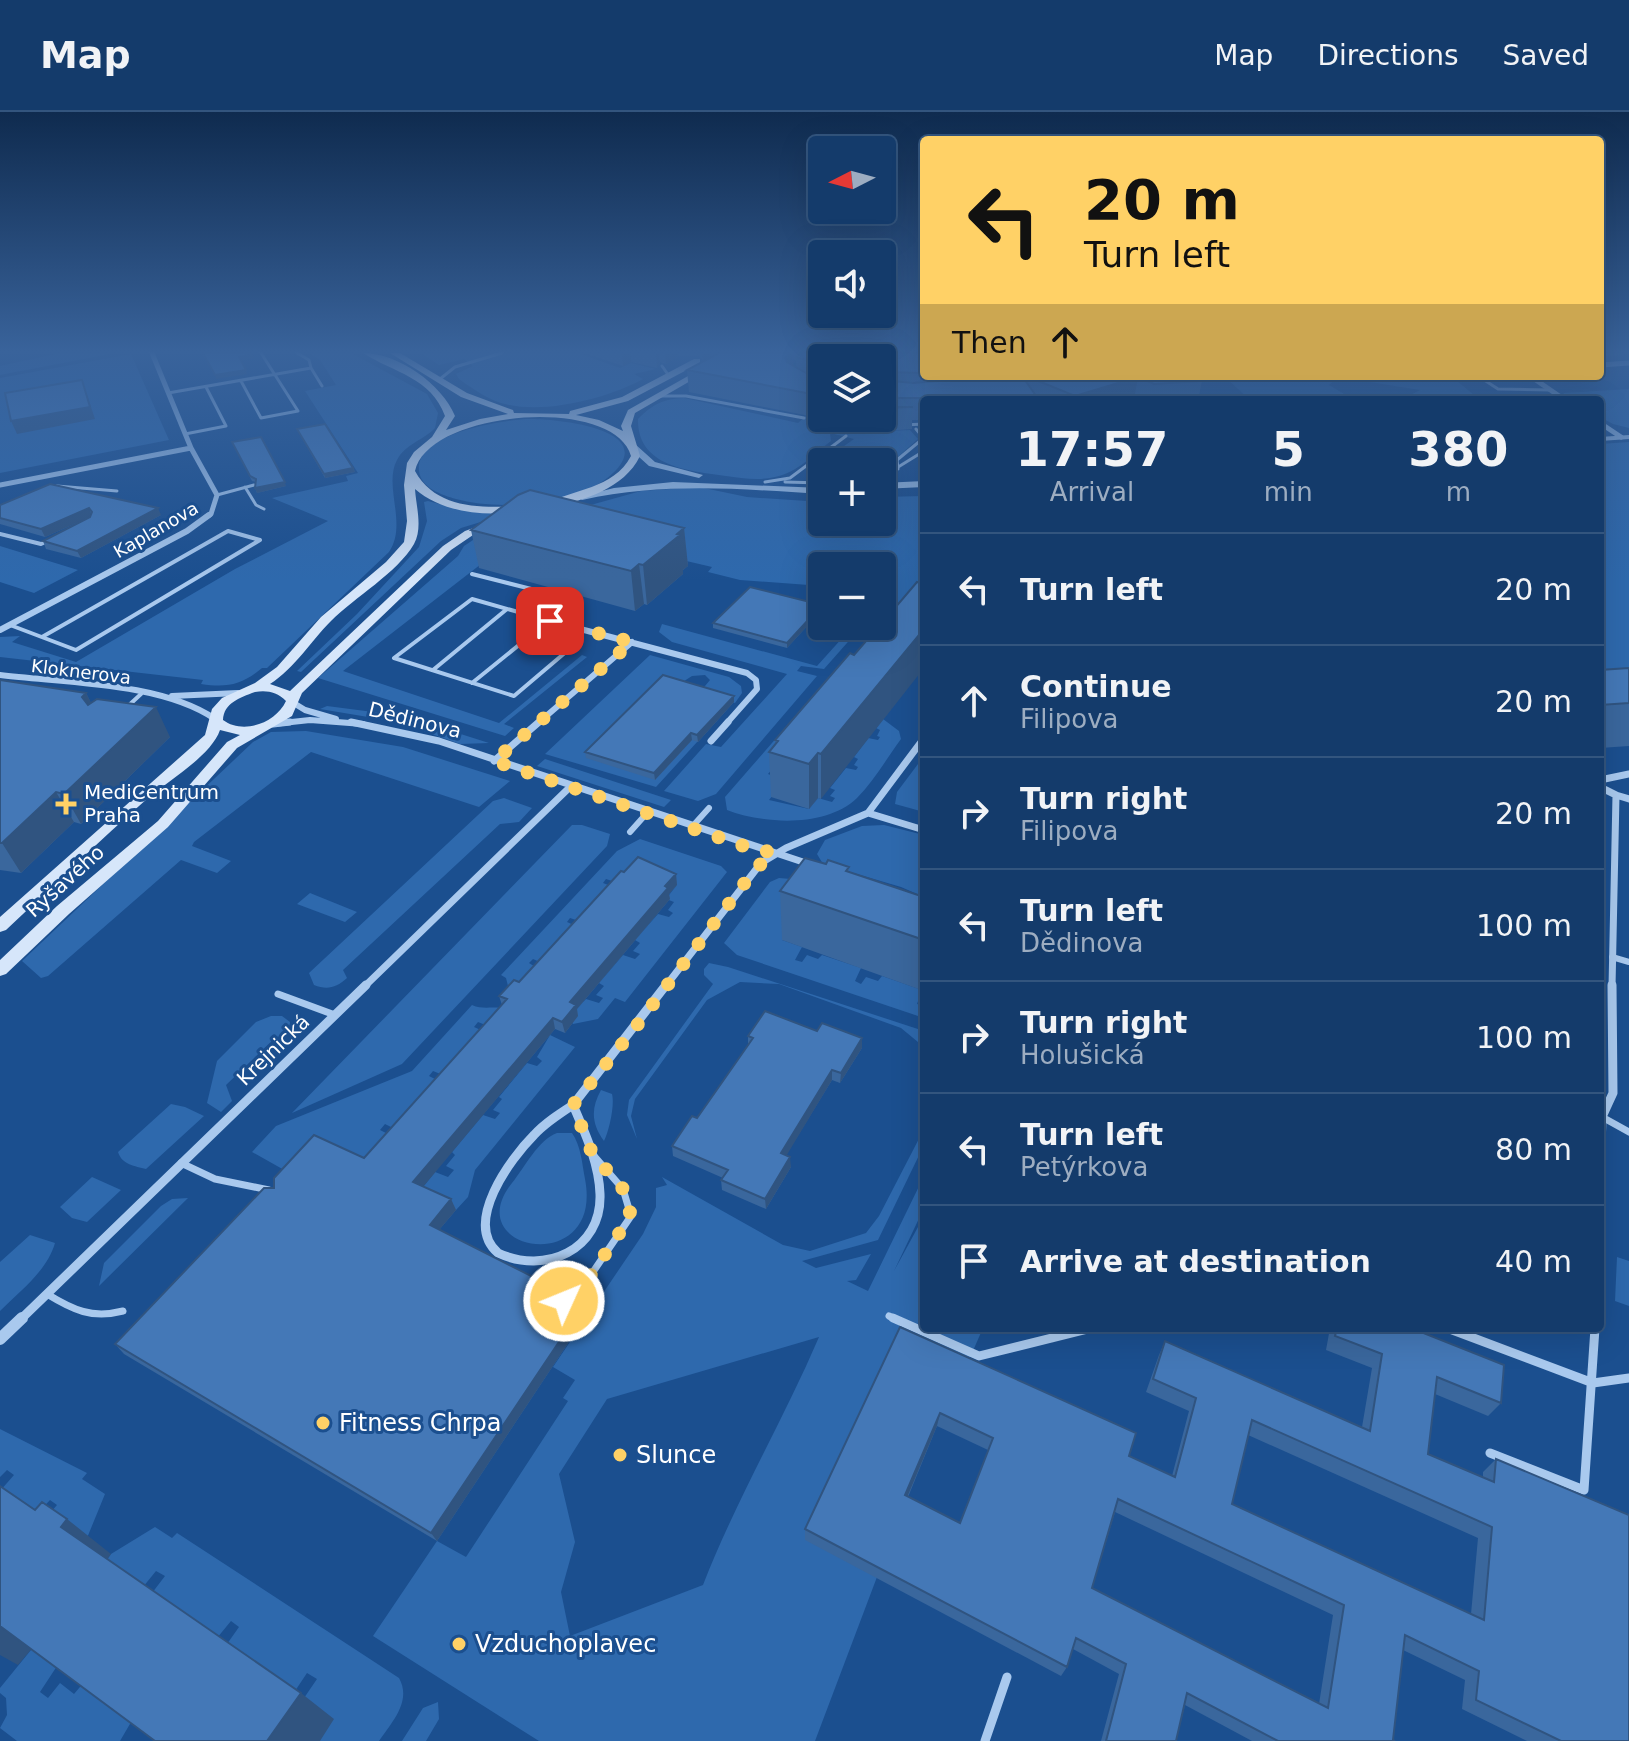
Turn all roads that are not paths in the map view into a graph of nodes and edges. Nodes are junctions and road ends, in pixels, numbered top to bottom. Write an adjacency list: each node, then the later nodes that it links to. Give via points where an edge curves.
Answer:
1 (183, 429): 8 (street, Kaplanova)
2 (211, 429): 8 (lane)
3 (441, 429): 14 (main road)
4 (460, 429): 14 (main road)
5 (614, 429): 15 (main road)
6 (626, 429): 15 (main road, Ryšavého)
7 (916, 429): 9 (lane)
8 (185, 434): 16 (street, Kaplanova)
9 (920, 434)
10 (846, 436): 21 (lane, via 790,478)
11 (1625, 437): 12 (street)
12 (1604, 439)
13 (920, 441): 18 (lane, via 897,460)
14 (429, 443): 19 (main road, via 414,458)
15 (631, 444): 21 (street, via 646,460 665,469); 33 (main road, Ryšavého, via 634,457 624,474)
16 (191, 448): 20 (street); 32 (street, Kaplanova)
17 (920, 454): 18 (lane)
18 (898, 469)
19 (411, 473): 35 (main road, via 424,492 450,503); 51 (main road, Ryšavého, via 409,543 324,621 286,666)
20 (49, 475): 23 (street); 30 (lane, via 50,485)
21 (765, 482): 25 (street)
22 (920, 484): 28 (street)
23 (0, 485)
24 (254, 485): 27 (lane)
25 (808, 485)
26 (808, 486): 33 (street, via 682,482)
27 (245, 487): 32 (lane); 34 (lane)
28 (896, 487)
29 (896, 490): 31 (street)
30 (117, 491)
31 (920, 491)
32 (217, 495): 42 (street, Kaplanova, via 211,514 187,531)
33 (577, 499): 35 (main road, Ryšavého)
34 (264, 509)
35 (536, 509): 54 (main road, Ryšavého, via 479,529 447,548 341,646)
36 (0, 534): 37 (lane, via 41,544)
37 (53, 538)
38 (472, 574): 40 (lane, via 551,594)
39 (507, 609): 41 (lane); 48 (lane); 48 (lane, via 472,599 394,658)
40 (559, 609): 41 (street)
41 (550, 621): 47 (street)
42 (10, 625): 43 (street, Kaplanova); 45 (lane)
43 (0, 630)
44 (535, 632): 50 (lane)
45 (42, 637): 45 (lane, via 76,650 260,540 228,531)
46 (580, 640): 50 (lane, via 514,696)
47 (632, 642): 59 (street, via 747,673 756,680 757,689); 61 (street)
48 (432, 671): 50 (lane)
49 (0, 675): 52 (street, Kloknerova)
50 (472, 683)
51 (246, 691): 53 (street, Kloknerova); 54 (main road, via 274,689); 56 (main road, Ryšavého, via 223,702)
52 (141, 694): 53 (street, Kloknerova); 55 (lane)
53 (159, 696): 56 (street, Kloknerova, via 198,707)
54 (292, 701): 57 (street, Dědinova, via 315,714); 58 (main road, Ryšavého, via 287,713)
55 (123, 711)
56 (215, 720): 58 (main road, via 230,730); 76 (main road, Ryšavého, via 211,736 179,767)
57 (352, 723): 58 (street, Dědinova); 61 (street, Dědinova, via 425,737)
58 (267, 726): 79 (main road, Ryšavého, via 225,751 163,824)
59 (711, 741)
60 (920, 743): 70 (street)
61 (494, 761): 64 (street, Dědinova)
62 (1629, 774): 63 (street)
63 (1604, 779)
64 (570, 787): 69 (street, Dědinova); 81 (street, Krejnická)
65 (1604, 789): 66 (street)
66 (1616, 795): 67 (street); 77 (street)
67 (1629, 799)
68 (709, 808): 71 (lane)
69 (647, 813): 71 (street, Dědinova); 73 (lane)
70 (868, 813): 72 (street); 74 (street)
71 (691, 828): 74 (street, Dědinova)
72 (920, 829)
73 (630, 832)
74 (774, 853): 75 (street, Dědinova); 82 (street, via 756,868)
75 (819, 868)
76 (0, 926)
77 (1612, 957): 78 (lane); 83 (street, via 1613,1093)
78 (1629, 962)
79 (0, 970)
80 (278, 994): 81 (lane)
81 (335, 1015): 87 (street, Krejnická)
82 (573, 1105): 86 (street); 86 (street, via 541,1128 497,1184 485,1236 492,1249 503,1257 532,1261 566,1256 578,1246 599,1210)
83 (1604, 1111)
84 (1604, 1119): 85 (lane)
85 (1629, 1132)
86 (592, 1153): 90 (lane, via 623,1189 631,1216 578,1294)
87 (181, 1163): 88 (lane, via 215,1179); 89 (street, Krejnická)
88 (276, 1194)
89 (47, 1294): 91 (lane, via 92,1317); 98 (street, Krejnická)
90 (564, 1301)
91 (123, 1311)
92 (889, 1316): 93 (lane)
93 (920, 1330)
94 (925, 1332): 95 (lane, via 979,1356)
95 (1076, 1332)
96 (1458, 1332): 100 (lane)
97 (1595, 1332): 100 (lane)
98 (0, 1339)
99 (1629, 1378): 100 (lane)
100 (1593, 1383): 101 (lane, via 1584,1490)
101 (1490, 1453)
102 (1007, 1677): 103 (lane)
103 (985, 1741)

